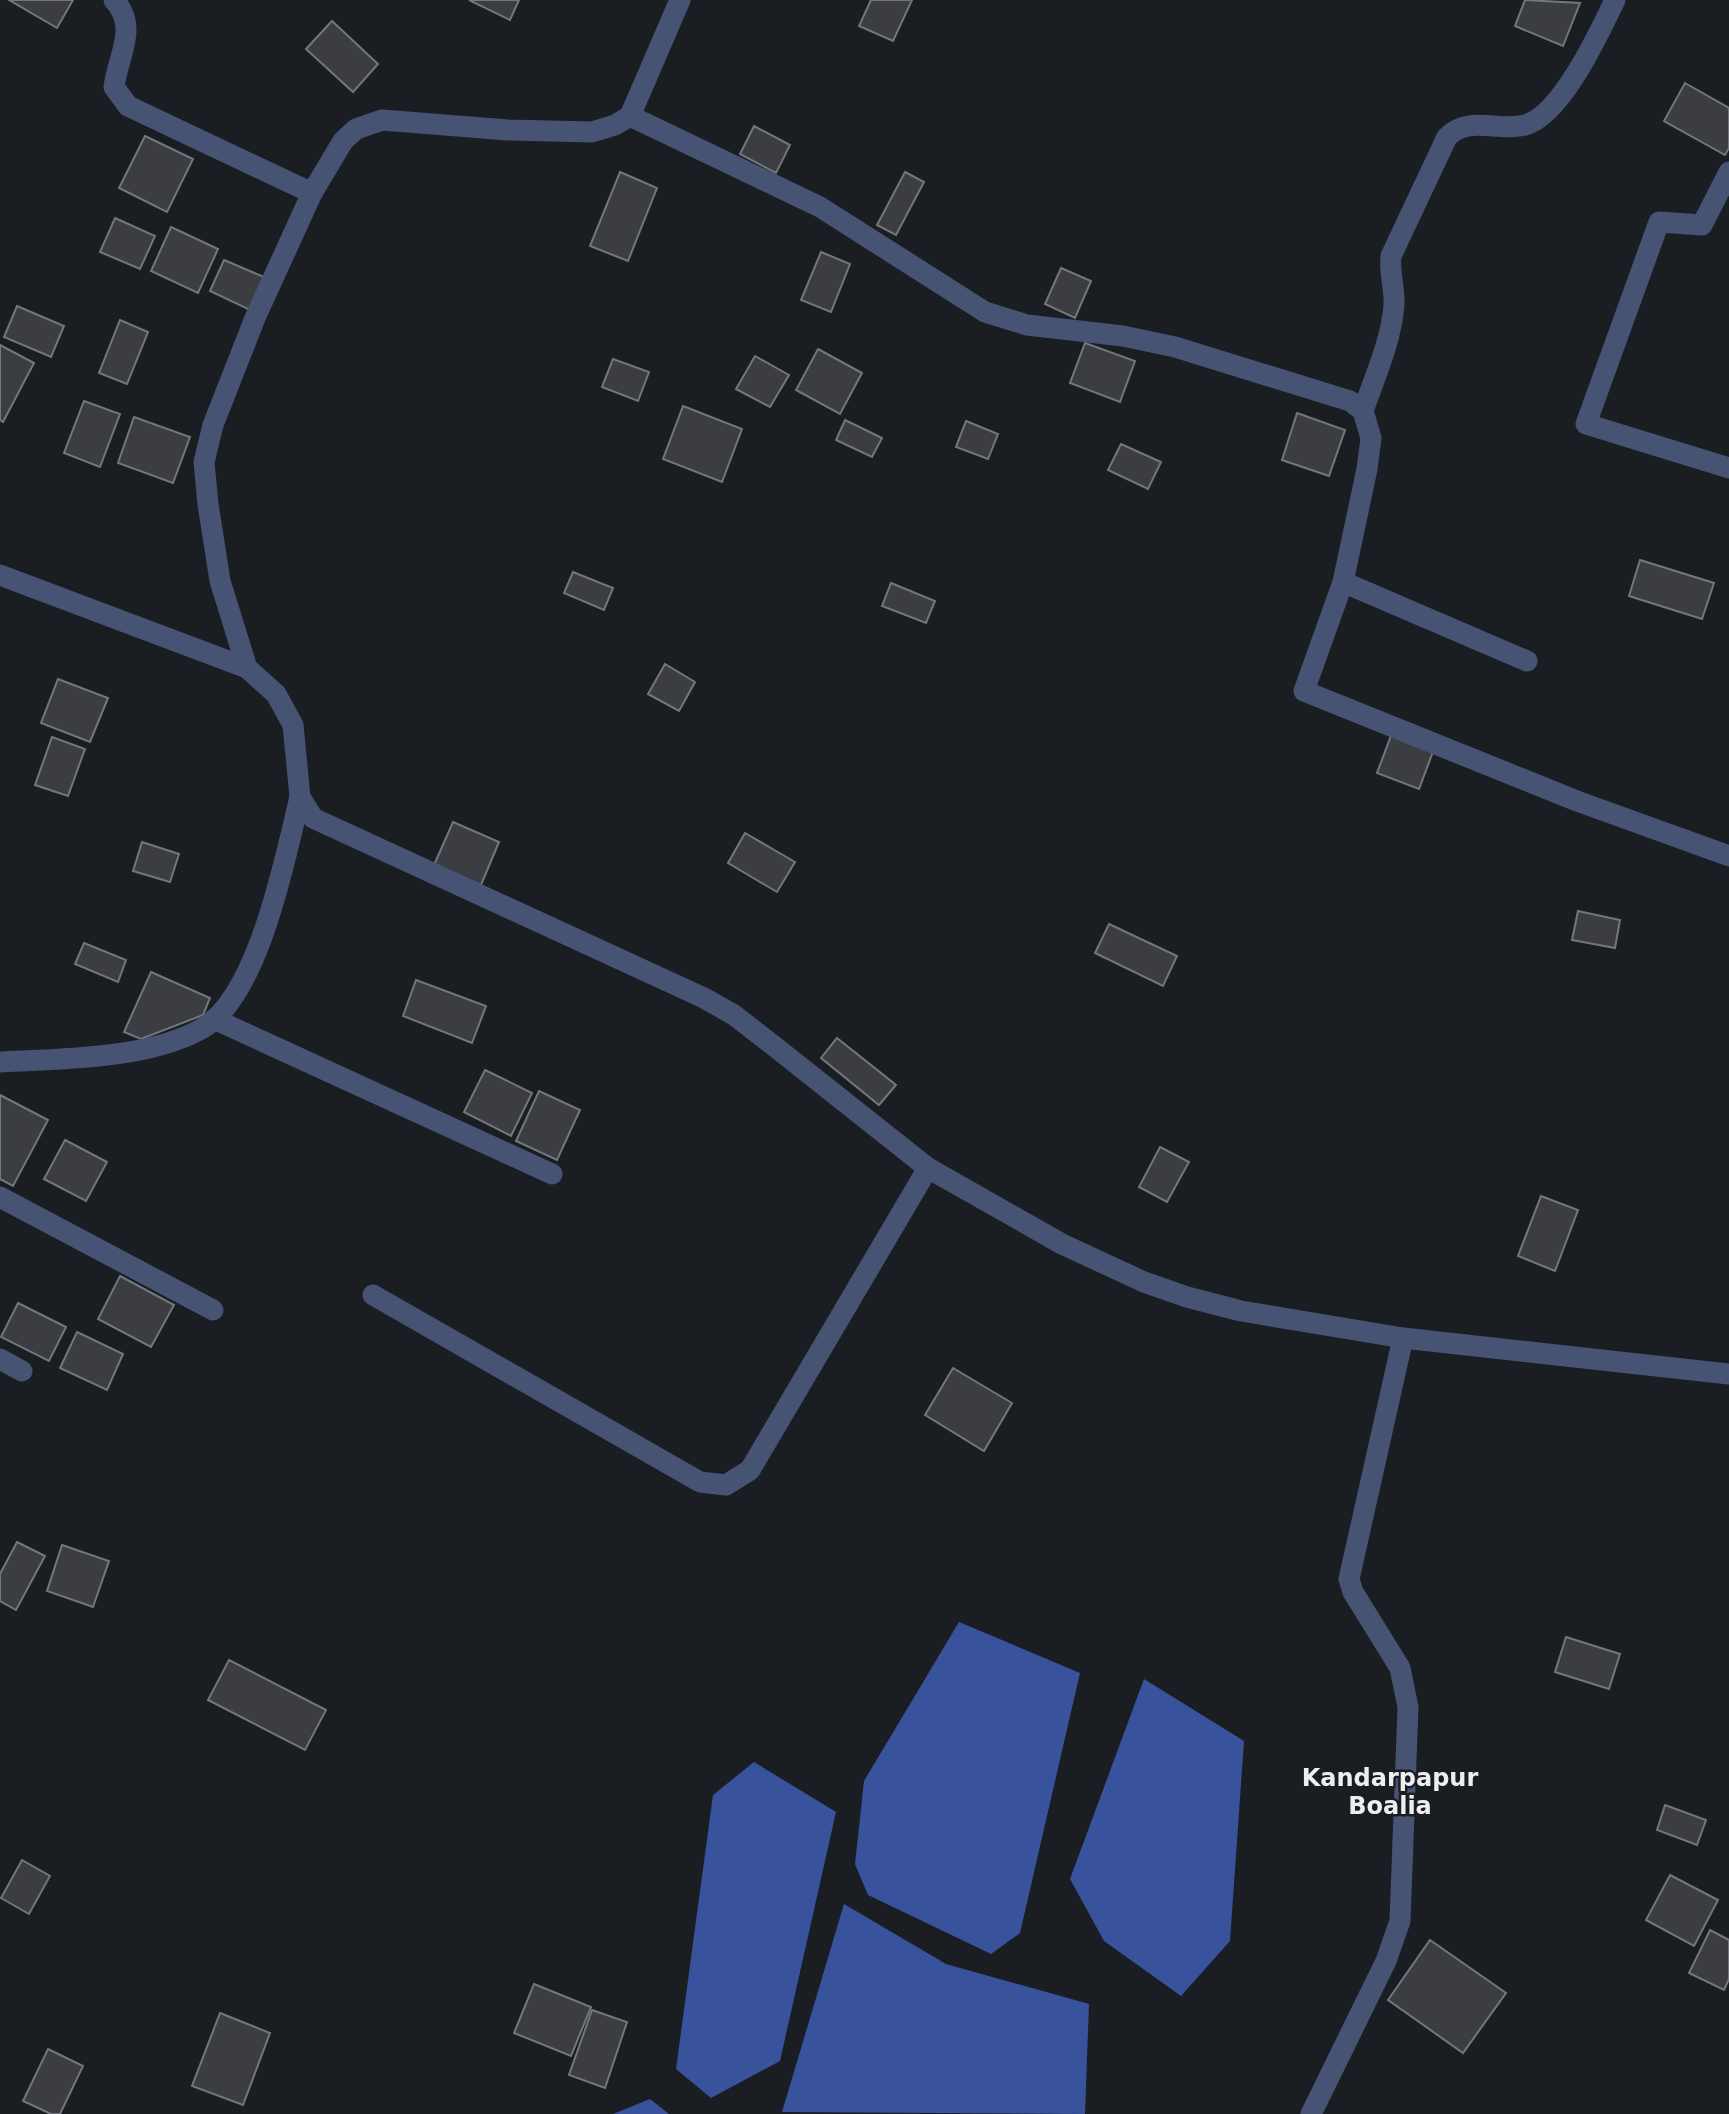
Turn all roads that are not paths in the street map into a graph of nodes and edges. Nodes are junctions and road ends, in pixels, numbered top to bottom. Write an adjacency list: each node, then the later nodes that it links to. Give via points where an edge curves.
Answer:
1 (114, 0): 6 (street, via 128,25 114,87 128,106)
2 (680, 0): 4 (street)
3 (1615, 0): 7 (street, via 1551,109 1538,121 1521,126 1470,124 1457,127 1447,137 1391,256 1395,301 1391,330)
4 (630, 116): 6 (street, via 593,132 382,120 366,123 344,141); 7 (street, via 820,207 985,312 1027,325 1175,347 1329,392)
5 (1729, 172): 8 (street, via 1702,225 1659,222 1586,424)
6 (312, 193): 12 (street, via 255,318 213,425 204,462 220,581)
7 (1363, 411): 10 (street, via 1371,438)
8 (1729, 468)
9 (0, 575): 12 (street)
10 (1343, 582): 11 (street); 14 (street, via 1304,691)
11 (1527, 661)
12 (247, 668): 13 (street, via 276,694 293,725)
13 (300, 797): 15 (street, via 255,955 230,1005); 17 (street, via 313,818 724,1009)
14 (1729, 856)
15 (214, 1019): 16 (street, via 204,1028 170,1041 98,1057); 18 (street)
16 (0, 1062)
17 (928, 1168): 20 (street, via 750,1470 726,1485 700,1482); 22 (street, via 1062,1244 1144,1282 1241,1311)
18 (552, 1174)
19 (0, 1197): 21 (street)
20 (373, 1295)
21 (213, 1310)
22 (1403, 1338): 25 (street); 26 (street, via 1349,1579 1401,1668 1408,1707 1400,1921 1386,1961)
23 (0, 1359): 24 (street)
24 (22, 1371)
25 (1729, 1374)
26 (1311, 2114)

